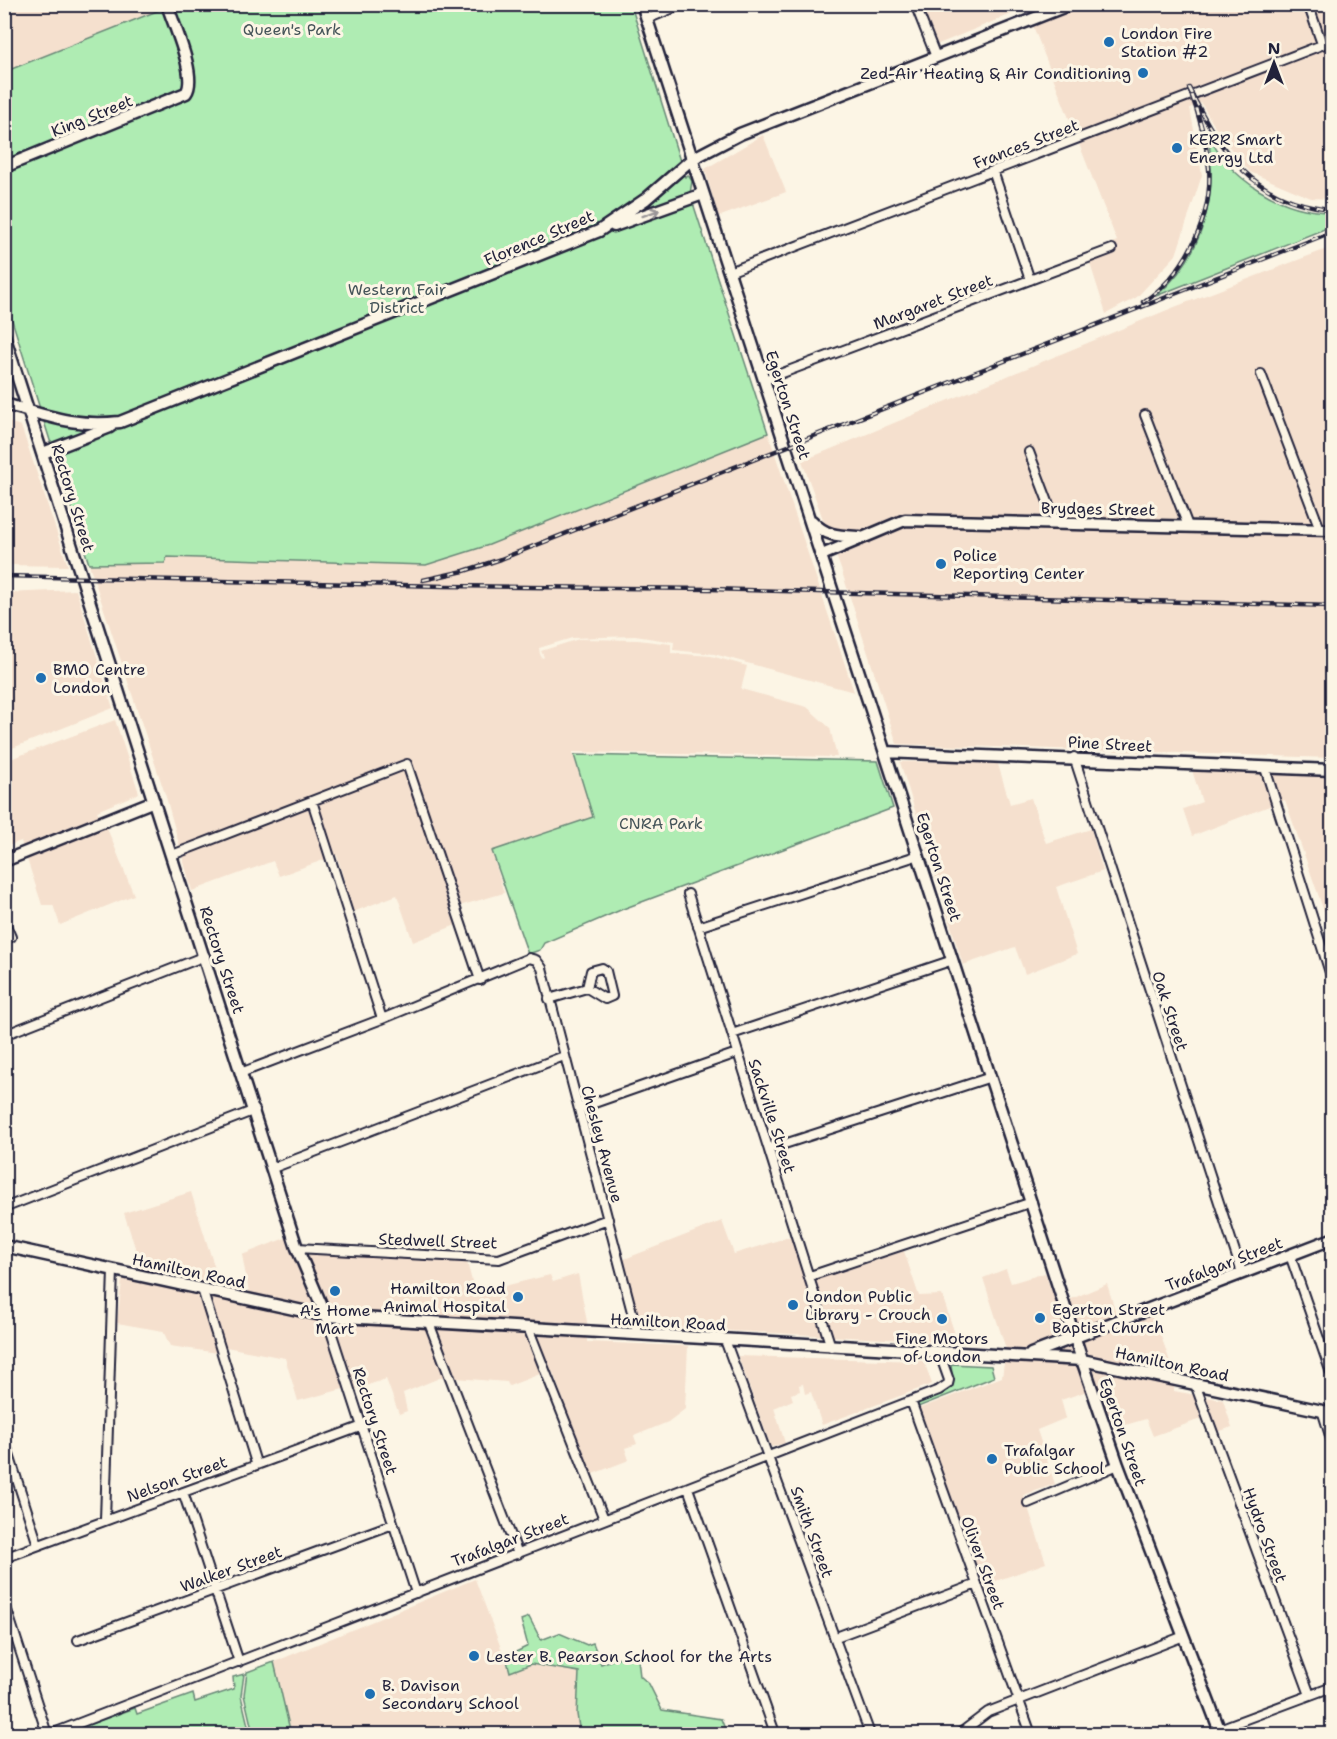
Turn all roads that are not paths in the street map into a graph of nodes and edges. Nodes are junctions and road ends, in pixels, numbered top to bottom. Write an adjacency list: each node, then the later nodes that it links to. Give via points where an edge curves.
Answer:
1 (167, 4): 12 (street, King Street, via 190,74 189,90 173,101)
2 (642, 4): 7 (street, Egerton Street)
3 (683, 4): 7 (street)
4 (915, 4): 10 (street)
5 (1071, 4): 10 (street, Florence Street)
6 (1308, 4): 9 (street)
7 (647, 19): 11 (street, Egerton Street)
8 (1332, 41): 9 (street, Frances Street)
9 (1322, 44): 13 (street, Frances Street)
10 (936, 57): 11 (street, Florence Street, via 744,132)
11 (692, 159): 14 (street, Egerton Street); 15 (street, Florence Street, via 646,199)
12 (4, 167)
13 (993, 171): 17 (street, Frances Street); 18 (street)
14 (703, 194): 15 (street, one-way to 14); 17 (street, Egerton Street)
15 (599, 231): 26 (street, Florence Street)
16 (1112, 249): 18 (street, Margaret Street)
17 (729, 272): 22 (street, Egerton Street)
18 (1030, 280): 22 (street, Margaret Street)
19 (4, 335): 20 (street, Rectory Street)
20 (7, 351): 24 (street, Rectory Street)
21 (1261, 374): 32 (street)
22 (765, 380): 29 (street, Egerton Street)
23 (4, 404): 24 (street, Florence Street)
24 (30, 411): 26 (street, Florence Street, via 65,422); 28 (street, Rectory Street)
25 (1145, 415): 31 (street)
26 (120, 422): 28 (street)
27 (1029, 452): 30 (street)
28 (43, 453): 40 (street, Rectory Street)
29 (810, 519): 34 (street, via 833,536); 35 (street, Egerton Street)
30 (1056, 523): 31 (street, Brydges Street); 34 (street, Brydges Street, via 905,520)
31 (1188, 526): 32 (street, Brydges Street)
32 (1320, 529): 33 (street, Brydges Street)
33 (1332, 530)
34 (867, 537): 35 (street, Brydges Street)
35 (822, 555): 36 (street, Egerton Street)
36 (885, 752): 37 (street, Pine Street); 43 (street, Egerton Street)
37 (1074, 758): 38 (street, Pine Street); 74 (street, Oak Street)
38 (1265, 768): 39 (street, Pine Street); 51 (street)
39 (1332, 770)
40 (154, 801): 42 (street, Rectory Street); 44 (street)
41 (312, 801): 42 (street); 52 (street, via 407,765); 55 (street)
42 (171, 855): 49 (street, Rectory Street)
43 (919, 855): 47 (street); 50 (street, Egerton Street)
44 (4, 861)
45 (688, 894): 47 (street, Sackville Street)
46 (4, 921): 48 (street)
47 (698, 927): 56 (street, Sackville Street)
48 (11, 937)
49 (205, 956): 57 (street); 60 (street, Rectory Street)
50 (953, 960): 56 (street); 61 (street, Egerton Street)
51 (1332, 979)
52 (480, 980): 54 (street, Chesley Avenue, via 529,958 542,968); 55 (street)
53 (587, 988): 54 (street)
54 (549, 999): 59 (street, Chesley Avenue)
55 (382, 1019): 60 (street)
56 (732, 1034): 58 (street, Sackville Street)
57 (4, 1035)
58 (737, 1053): 62 (street); 64 (street, Sackville Street)
59 (564, 1056): 62 (street, Chesley Avenue); 65 (street)
60 (243, 1072): 63 (street, Rectory Street)
61 (991, 1077): 64 (street); 66 (street, Egerton Street)
62 (580, 1108): 68 (street, Chesley Avenue)
63 (255, 1110): 65 (street, Rectory Street); 67 (street)
64 (769, 1149): 75 (street, Sackville Street)
65 (273, 1168): 71 (street, Rectory Street)
66 (1032, 1202): 75 (street); 81 (street, Egerton Street)
67 (4, 1208)
68 (608, 1219): 71 (street, Stedwell Street, via 499,1259); 80 (street, Chesley Avenue)
69 (1332, 1239): 72 (street, Trafalgar Street)
70 (4, 1246): 73 (street, Hamilton Road)
71 (297, 1248): 77 (street, Rectory Street)
72 (1290, 1255): 74 (street, Trafalgar Street); 87 (street)
73 (113, 1270): 76 (street, Hamilton Road); 100 (street)
74 (1242, 1273): 81 (street, Trafalgar Street)
75 (810, 1276): 83 (street, Sackville Street)
76 (202, 1289): 77 (street, Hamilton Road); 95 (street)
77 (326, 1317): 78 (street, Hamilton Road); 91 (street, Rectory Street)
78 (429, 1323): 79 (street, Hamilton Road); 104 (street)
79 (529, 1330): 80 (street, Hamilton Road); 101 (street)
80 (638, 1335): 82 (street, Hamilton Road)
81 (1076, 1338): 85 (street, Trafalgar Street); 86 (street, Egerton Street)
82 (725, 1340): 83 (street, Hamilton Road); 94 (street, Smith Street)
83 (831, 1347): 84 (street, Hamilton Road)
84 (939, 1352): 85 (street, Hamilton Road); 89 (street, Trafalgar Street, via 948,1384)
85 (1025, 1356): 86 (street, Hamilton Road)
86 (1082, 1360): 88 (street, Hamilton Road); 96 (street, Egerton Street)
87 (1332, 1376)
88 (1195, 1384): 90 (street, Hamilton Road); 115 (street, Hydro Street)
89 (911, 1401): 94 (street, Trafalgar Street); 106 (street, Oliver Street)
90 (1327, 1411): 93 (street)
91 (360, 1426): 95 (street, Nelson Street); 102 (street, Rectory Street)
92 (4, 1439): 103 (street)
93 (1332, 1442)
94 (769, 1455): 97 (street, Trafalgar Street); 111 (street, Smith Street)
95 (256, 1463): 98 (street, Nelson Street)
96 (1118, 1465): 99 (street); 110 (street, Egerton Street)
97 (688, 1488): 101 (street, Trafalgar Street); 117 (street)
98 (183, 1492): 100 (street, Nelson Street); 107 (street)
99 (1028, 1503)
100 (105, 1520): 103 (street, Nelson Street)
101 (604, 1520): 104 (street, Trafalgar Street)
102 (393, 1524): 107 (street, Walker Street); 108 (street, Rectory Street)
103 (39, 1545): 105 (street, Nelson Street)
104 (518, 1554): 108 (street, Trafalgar Street)
105 (4, 1558)
106 (976, 1584): 111 (street); 116 (street, Oliver Street)
107 (215, 1590): 112 (street, Walker Street); 113 (street)
108 (416, 1593): 113 (street, Trafalgar Street)
109 (4, 1601): 119 (street)
110 (1184, 1636): 116 (street); 118 (street, Egerton Street)
111 (836, 1637): 120 (street, Smith Street)
112 (78, 1640)
113 (238, 1662): 119 (street, Trafalgar Street)
114 (1332, 1687): 115 (street)
115 (1310, 1695): 118 (street)
116 (1018, 1701): 121 (street, via 988,1712); 122 (street, Oliver Street)
117 (775, 1732)
118 (1220, 1732)
119 (49, 1734)
120 (870, 1734)
121 (959, 1734)
122 (1030, 1734)

